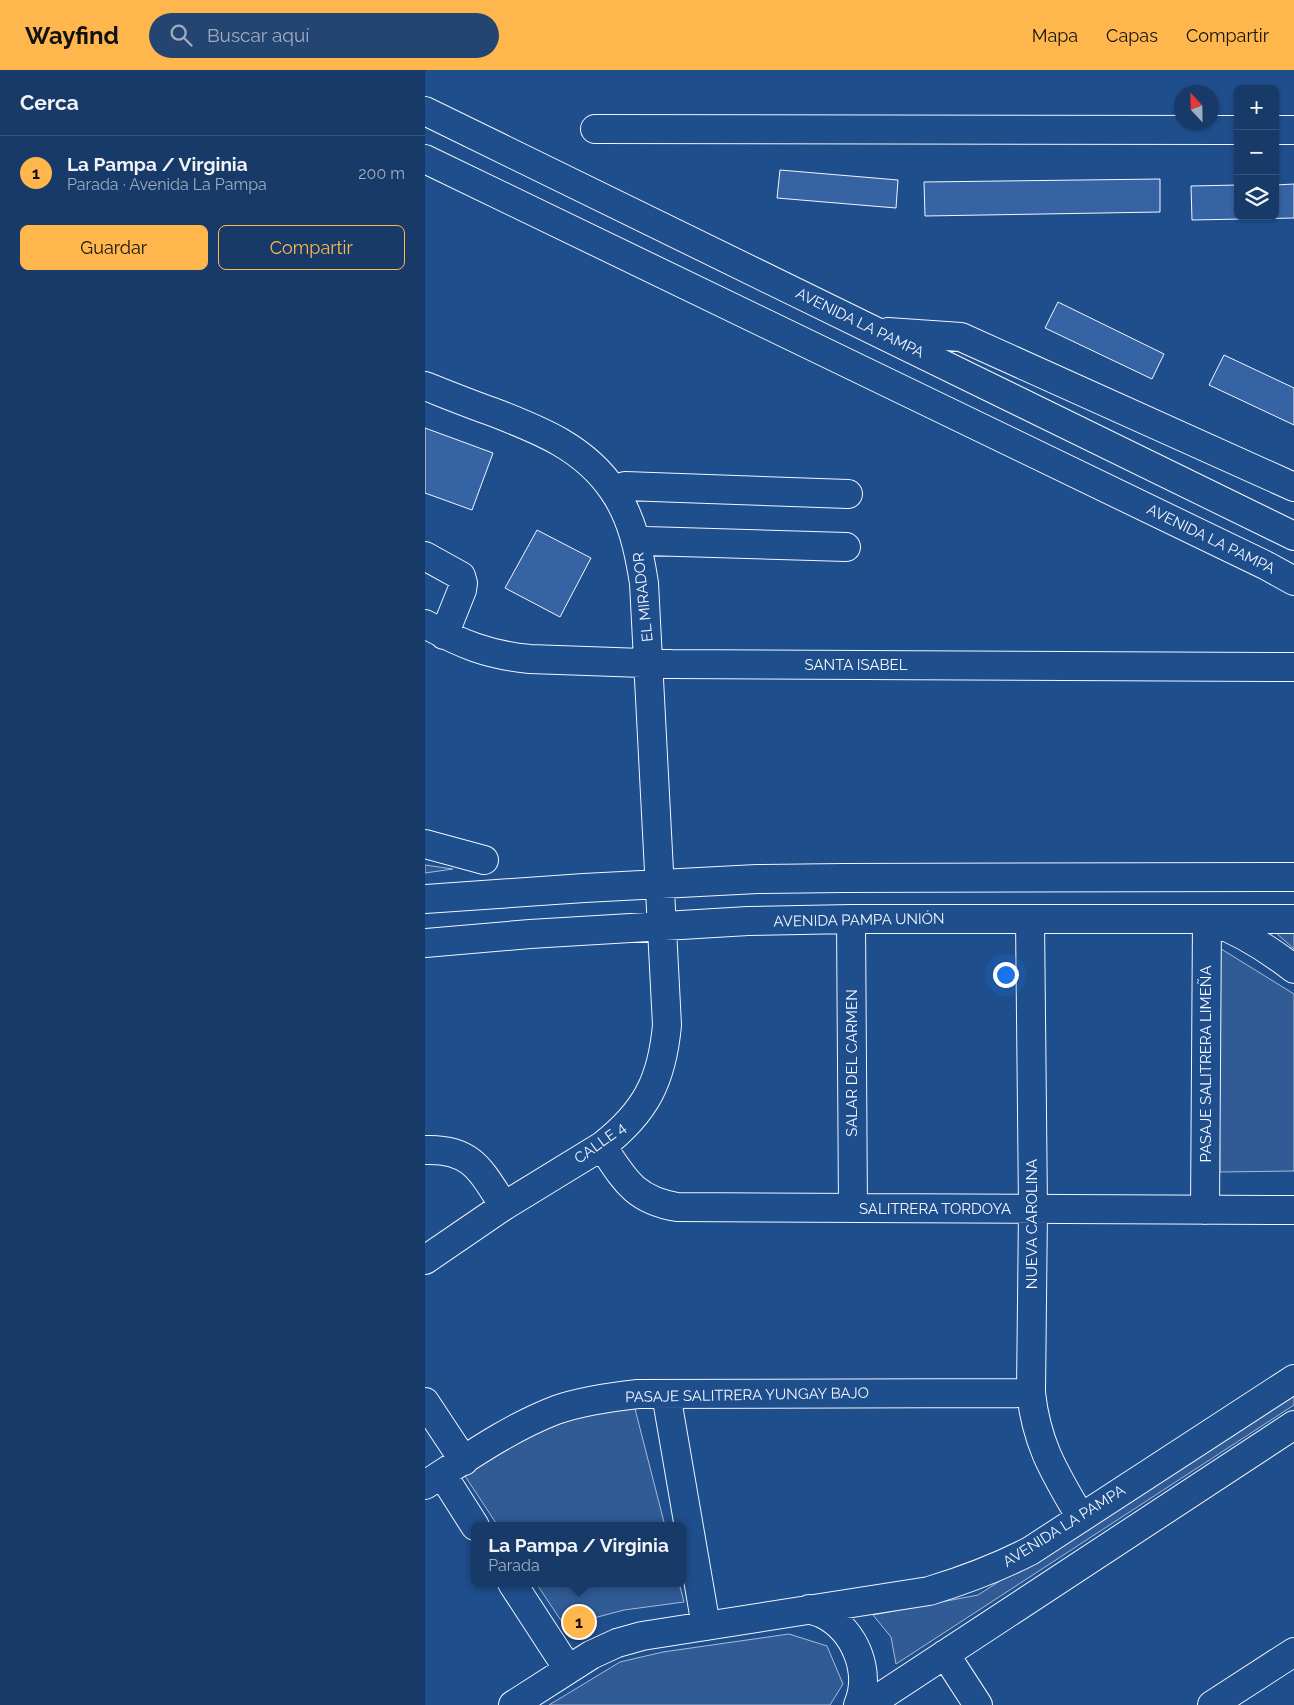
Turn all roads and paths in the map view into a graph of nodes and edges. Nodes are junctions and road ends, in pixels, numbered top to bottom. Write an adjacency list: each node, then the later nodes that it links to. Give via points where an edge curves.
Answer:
1 (425, 111): 7 (street, AVENIDA LA PAMPA)
2 (595, 129): 3 (street)
3 (1234, 130)
4 (1279, 130): 5 (street)
5 (1294, 130)
6 (425, 159): 16 (street, AVENIDA LA PAMPA)
7 (875, 331): 9 (street, via 961,337); 12 (street, AVENIDA LA PAMPA)
8 (425, 386): 10 (street, EL MIRADOR, via 544,432 588,462)
9 (1294, 487)
10 (613, 490): 11 (street, via 625,486); 13 (street, EL MIRADOR)
11 (848, 494)
12 (1294, 536)
13 (636, 542): 14 (street); 18 (street, EL MIRADOR, via 644,583)
14 (846, 547)
15 (425, 556): 17 (street, via 461,576 463,583 462,590)
16 (1294, 581)
17 (434, 629): 18 (street, SANTA ISABEL, via 464,644 507,657)
18 (649, 664): 19 (street, SANTA ISABEL); 23 (street, EL MIRADOR)
19 (1294, 667)
20 (425, 844): 21 (street)
21 (484, 860)
22 (1294, 877): 23 (street, via 843,878)
23 (659, 884): 24 (street); 29 (street, EL MIRADOR)
24 (425, 899)
25 (1030, 918): 26 (street, AVENIDA PAMPA UNIÓN); 27 (street, AVENIDA PAMPA UNIÓN); 36 (street, NUEVA CAROLINA)
26 (851, 919): 29 (street, AVENIDA PAMPA UNIÓN); 35 (street, SALAR DEL CARMEN)
27 (1207, 919): 28 (street, AVENIDA PAMPA UNIÓN); 31 (street, via 1256,941); 37 (street, PASAJE SALITRERA LIMEÑA)
28 (1294, 919)
29 (661, 926): 30 (street, AVENIDA PAMPA UNIÓN); 32 (street, CALLE 4, via 667,1025 660,1069 651,1090 630,1121)
30 (425, 943)
31 (1294, 969)
32 (601, 1146): 34 (street, CALLE 4); 35 (street, SALITRERA TORDOYA, via 629,1184 647,1199 661,1205)
33 (425, 1150): 34 (street, via 454,1152 477,1166)
34 (504, 1206): 39 (street, CALLE 4)
35 (853, 1208): 36 (street, SALITRERA TORDOYA)
36 (1033, 1209): 37 (street, SALITRERA TORDOYA); 41 (street, NUEVA CAROLINA)
37 (1205, 1210): 38 (street, SALITRERA TORDOYA)
38 (1294, 1210)
39 (425, 1260)
40 (1294, 1379): 46 (street, AVENIDA LA PAMPA)
41 (1031, 1393): 42 (street, PASAJE SALITRERA YUNGAY BAJO); 46 (street, NUEVA CAROLINA, via 1045,1454)
42 (666, 1394): 45 (street, PASAJE SALITRERA YUNGAY BAJO, via 611,1397 556,1410 507,1433); 50 (street)
43 (425, 1402): 45 (street)
44 (1294, 1425): 52 (street)
45 (443, 1473): 47 (street)
46 (1081, 1518): 49 (street, AVENIDA LA PAMPA, via 1030,1551 965,1580 929,1591)
47 (473, 1522)
48 (515, 1587): 53 (street)
49 (809, 1609): 50 (street, AVENIDA LA PAMPA); 55 (street, via 837,1623 856,1648 863,1674)
50 (706, 1626): 53 (street, AVENIDA LA PAMPA, via 643,1636 617,1644)
51 (1294, 1652): 58 (street)
52 (945, 1654): 56 (street); 57 (street)
53 (568, 1669): 54 (street, AVENIDA LA PAMPA)
54 (513, 1705)
55 (858, 1705)
56 (868, 1705)
57 (978, 1705)
58 (1212, 1705)

